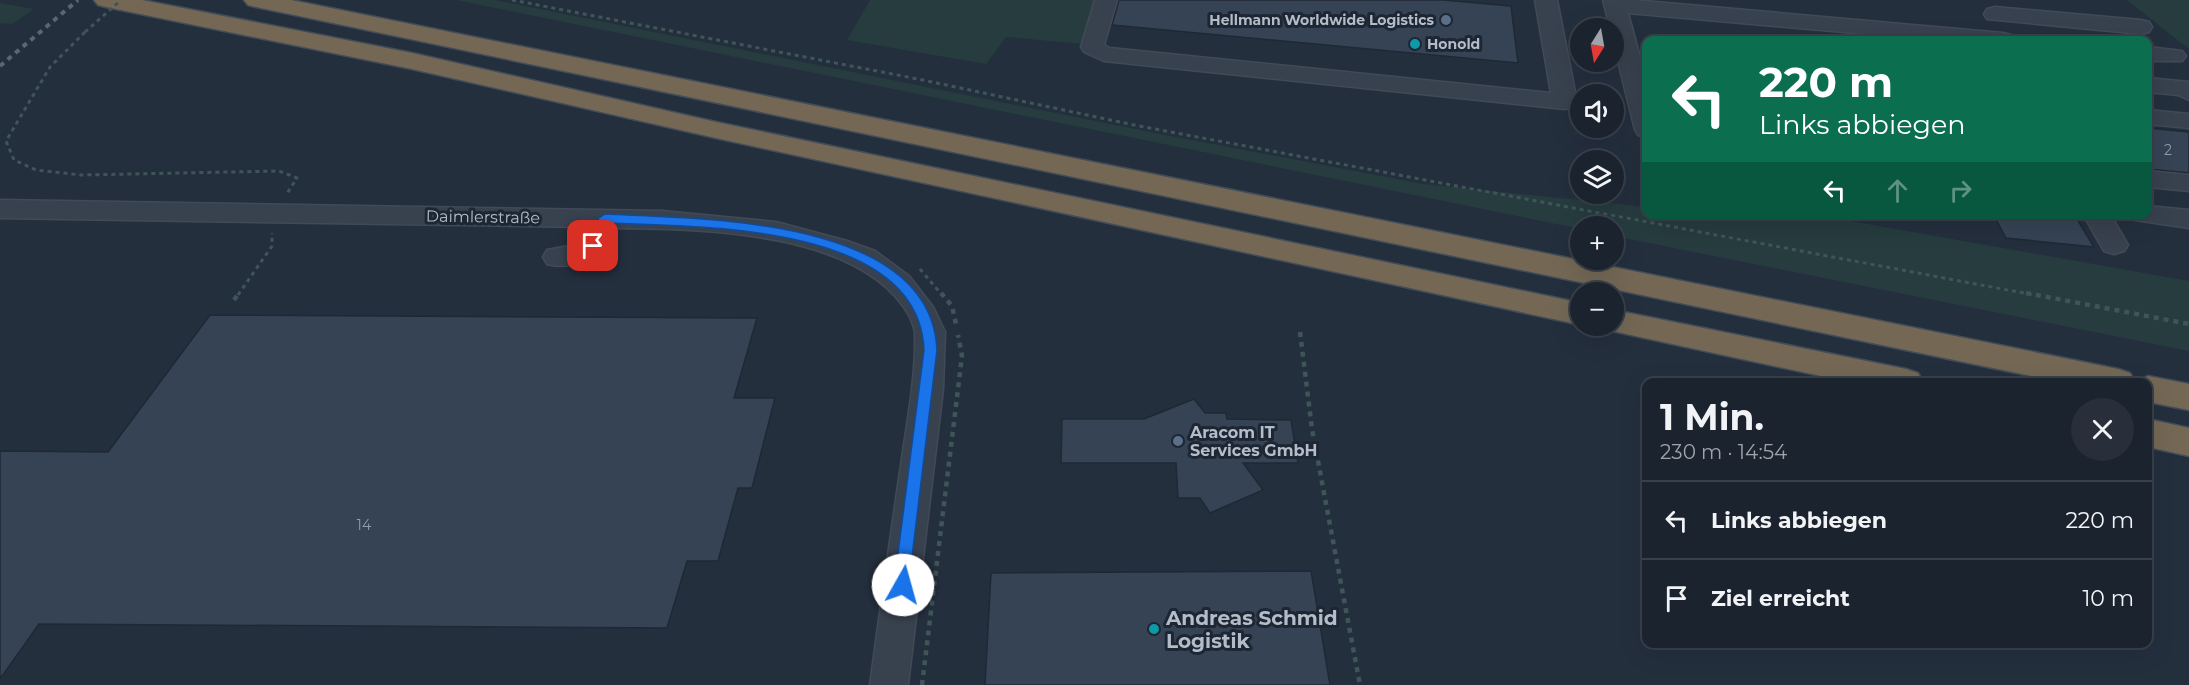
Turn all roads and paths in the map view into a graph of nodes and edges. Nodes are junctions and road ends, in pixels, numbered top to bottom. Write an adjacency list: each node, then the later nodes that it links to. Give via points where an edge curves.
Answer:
1 (106, 0): 36 (highway, via 412,61 751,138)
2 (121, 0): 25 (path, bridge, via 50,67 6,141 14,160 36,170 81,175 279,171 297,178 283,200)
3 (256, 0): 41 (highway)
4 (512, 0): 38 (path, via 1134,125)
5 (1106, 0): 6 (street, via 1092,47 1104,54 1565,102)
6 (1546, 0)
7 (1828, 0): 10 (street)
8 (1615, 3): 10 (street); 17 (street)
9 (1990, 7): 11 (street); 14 (street)
10 (1841, 26): 12 (street)
11 (2141, 27)
12 (1868, 34): 13 (street)
13 (1913, 36)
14 (2010, 36)
15 (2152, 54): 16 (street)
16 (2174, 56)
17 (1638, 61): 19 (street)
18 (2152, 85): 20 (street, via 2185,88)
19 (1642, 92)
20 (2189, 93)
21 (2152, 117): 22 (street)
22 (2189, 120)
23 (2152, 179): 24 (street)
24 (2189, 183)
25 (294, 201)
26 (0, 209): 28 (street, Daimlerstraße)
27 (2152, 215): 30 (street)
28 (605, 218): 33 (street, via 591,250); 46 (street, Daimlerstraße, via 776,231 828,244 884,269 923,314 930,332 927,389)
29 (2099, 219): 32 (street)
30 (2189, 219)
31 (272, 234): 35 (path, via 272,246)
32 (2114, 245)
33 (557, 257)
34 (914, 264): 47 (path, via 952,306 962,356)
35 (234, 300)
36 (1570, 312)
37 (1624, 323): 40 (highway)
38 (2189, 324)
39 (1300, 332): 48 (path, via 1312,429)
40 (1887, 378)
41 (2099, 378)
42 (2152, 390): 43 (highway)
43 (2189, 397)
44 (2152, 435): 45 (highway)
45 (2189, 442)
46 (889, 685)
47 (922, 685)
48 (1360, 685)

